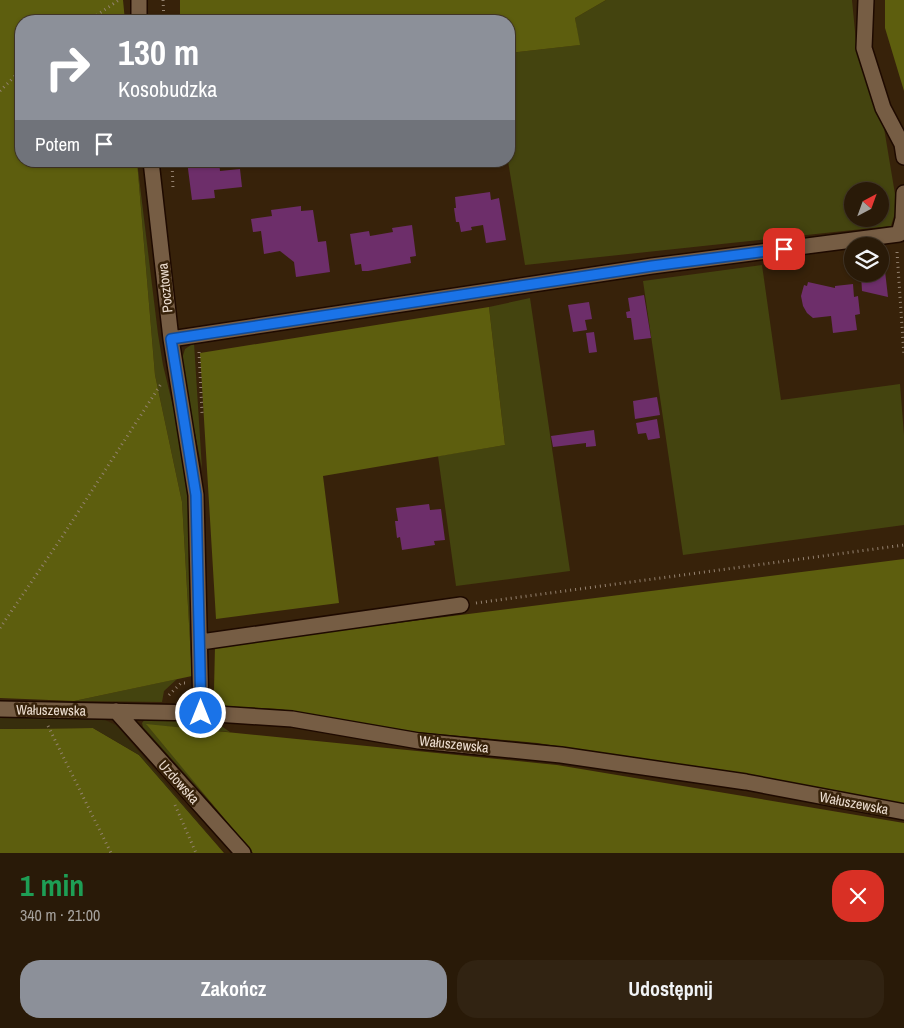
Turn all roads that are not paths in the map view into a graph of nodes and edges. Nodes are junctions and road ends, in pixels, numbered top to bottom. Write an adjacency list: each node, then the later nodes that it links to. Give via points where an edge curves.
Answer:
1 (139, 0): 3 (street)
2 (866, 0): 4 (street, via 864,48 883,108 902,144)
3 (139, 15)
4 (904, 157)
5 (152, 167): 7 (street, Pocztowa)
6 (904, 193): 7 (street, via 899,234 652,266)
7 (171, 339): 9 (street, Pocztowa, via 196,495)
8 (461, 605): 9 (street)
9 (201, 642): 12 (street, Pocztowa)
10 (0, 709): 11 (street, Wałuszewska)
11 (116, 712): 12 (street, Wałuszewska); 14 (street, Uzdowska)
12 (201, 713): 13 (street, Wałuszewska, via 292,719 419,740 571,756 746,782)
13 (904, 812)
14 (243, 853)

